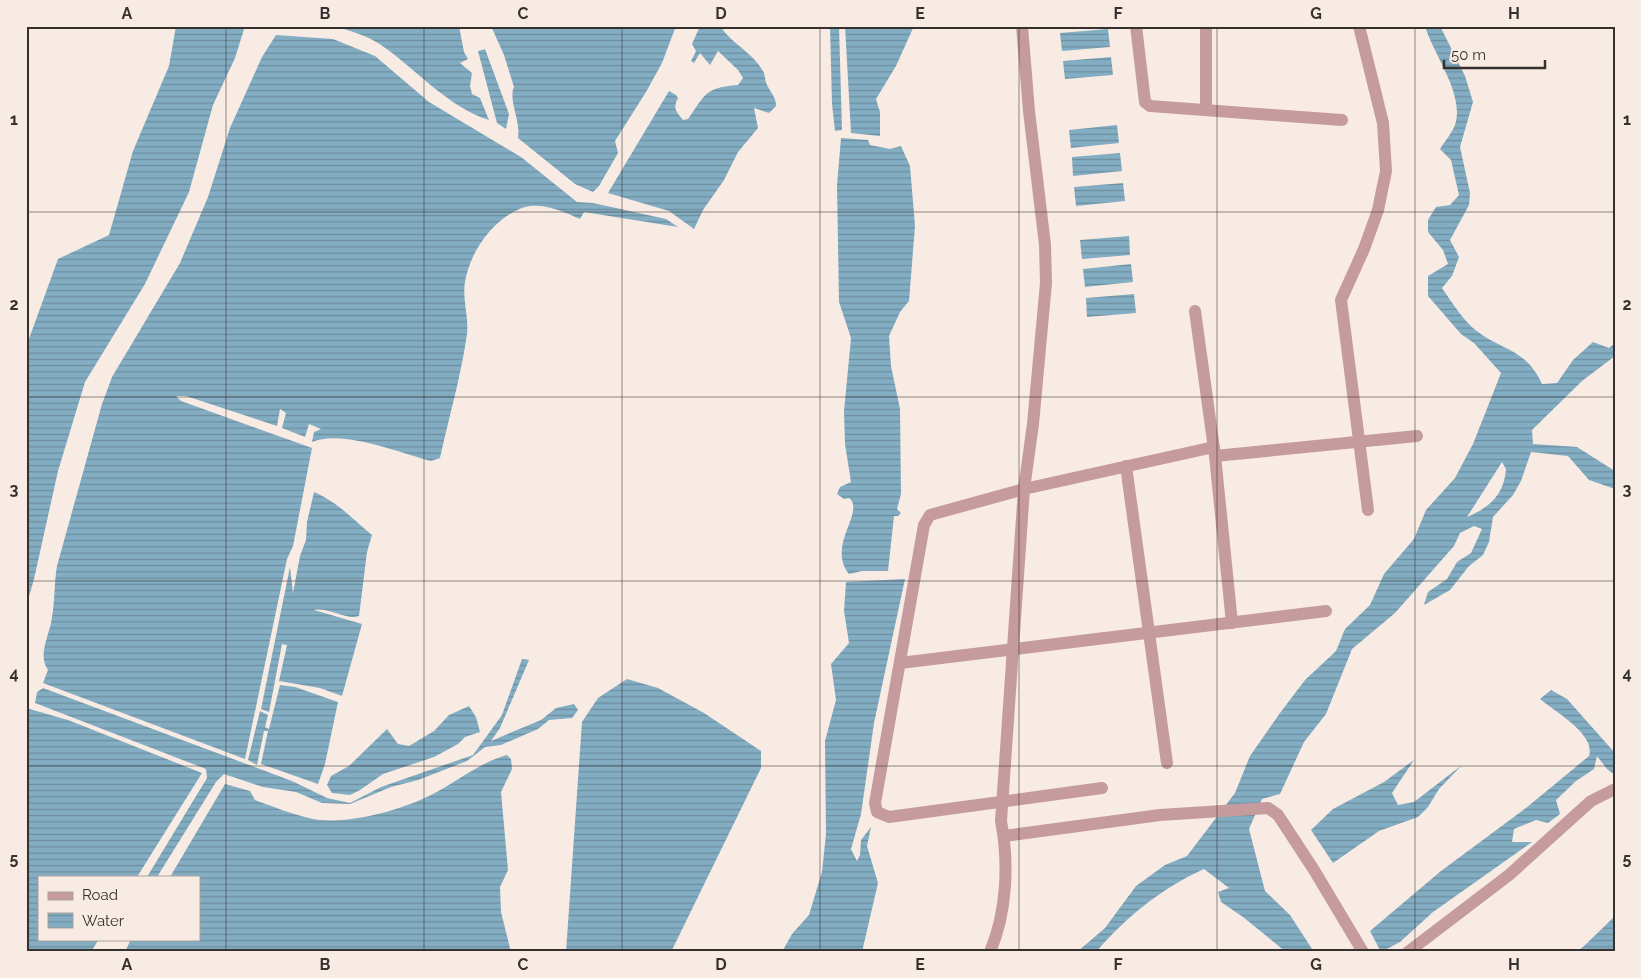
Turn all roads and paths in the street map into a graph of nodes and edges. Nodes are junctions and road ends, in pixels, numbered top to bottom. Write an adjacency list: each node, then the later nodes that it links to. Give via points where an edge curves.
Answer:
1 (1022, 26): 12 (street, via 1045,245 1046,283)
2 (1136, 26): 5 (street, via 1145,102 1150,106)
3 (1206, 26): 5 (street)
4 (1359, 26): 9 (street, via 1383,123 1386,171 1370,233 1341,300)
5 (1206, 109): 6 (street)
6 (1342, 120)
7 (1195, 311): 10 (street)
8 (1416, 436): 9 (street)
9 (1359, 442): 10 (street); 13 (street)
10 (1215, 452): 11 (street); 15 (street)
11 (1126, 466): 12 (street); 16 (street)
12 (1024, 488): 17 (street); 18 (street, via 930,515 924,525)
13 (1368, 510)
14 (1326, 612): 15 (street)
15 (1232, 623): 16 (street)
16 (1149, 632): 17 (street); 19 (street)
17 (1012, 649): 18 (street); 22 (street)
18 (900, 663): 22 (street, via 875,803 877,812 888,817)
19 (1167, 763)
20 (1102, 788): 22 (street)
21 (1615, 789): 26 (street, via 1591,801 1509,875)
22 (1002, 801): 23 (street)
23 (1004, 836): 24 (street, via 1004,898 997,936); 25 (street, via 1160,815 1264,808 1278,815)
24 (990, 952)
25 (1362, 952)
26 (1408, 952)

